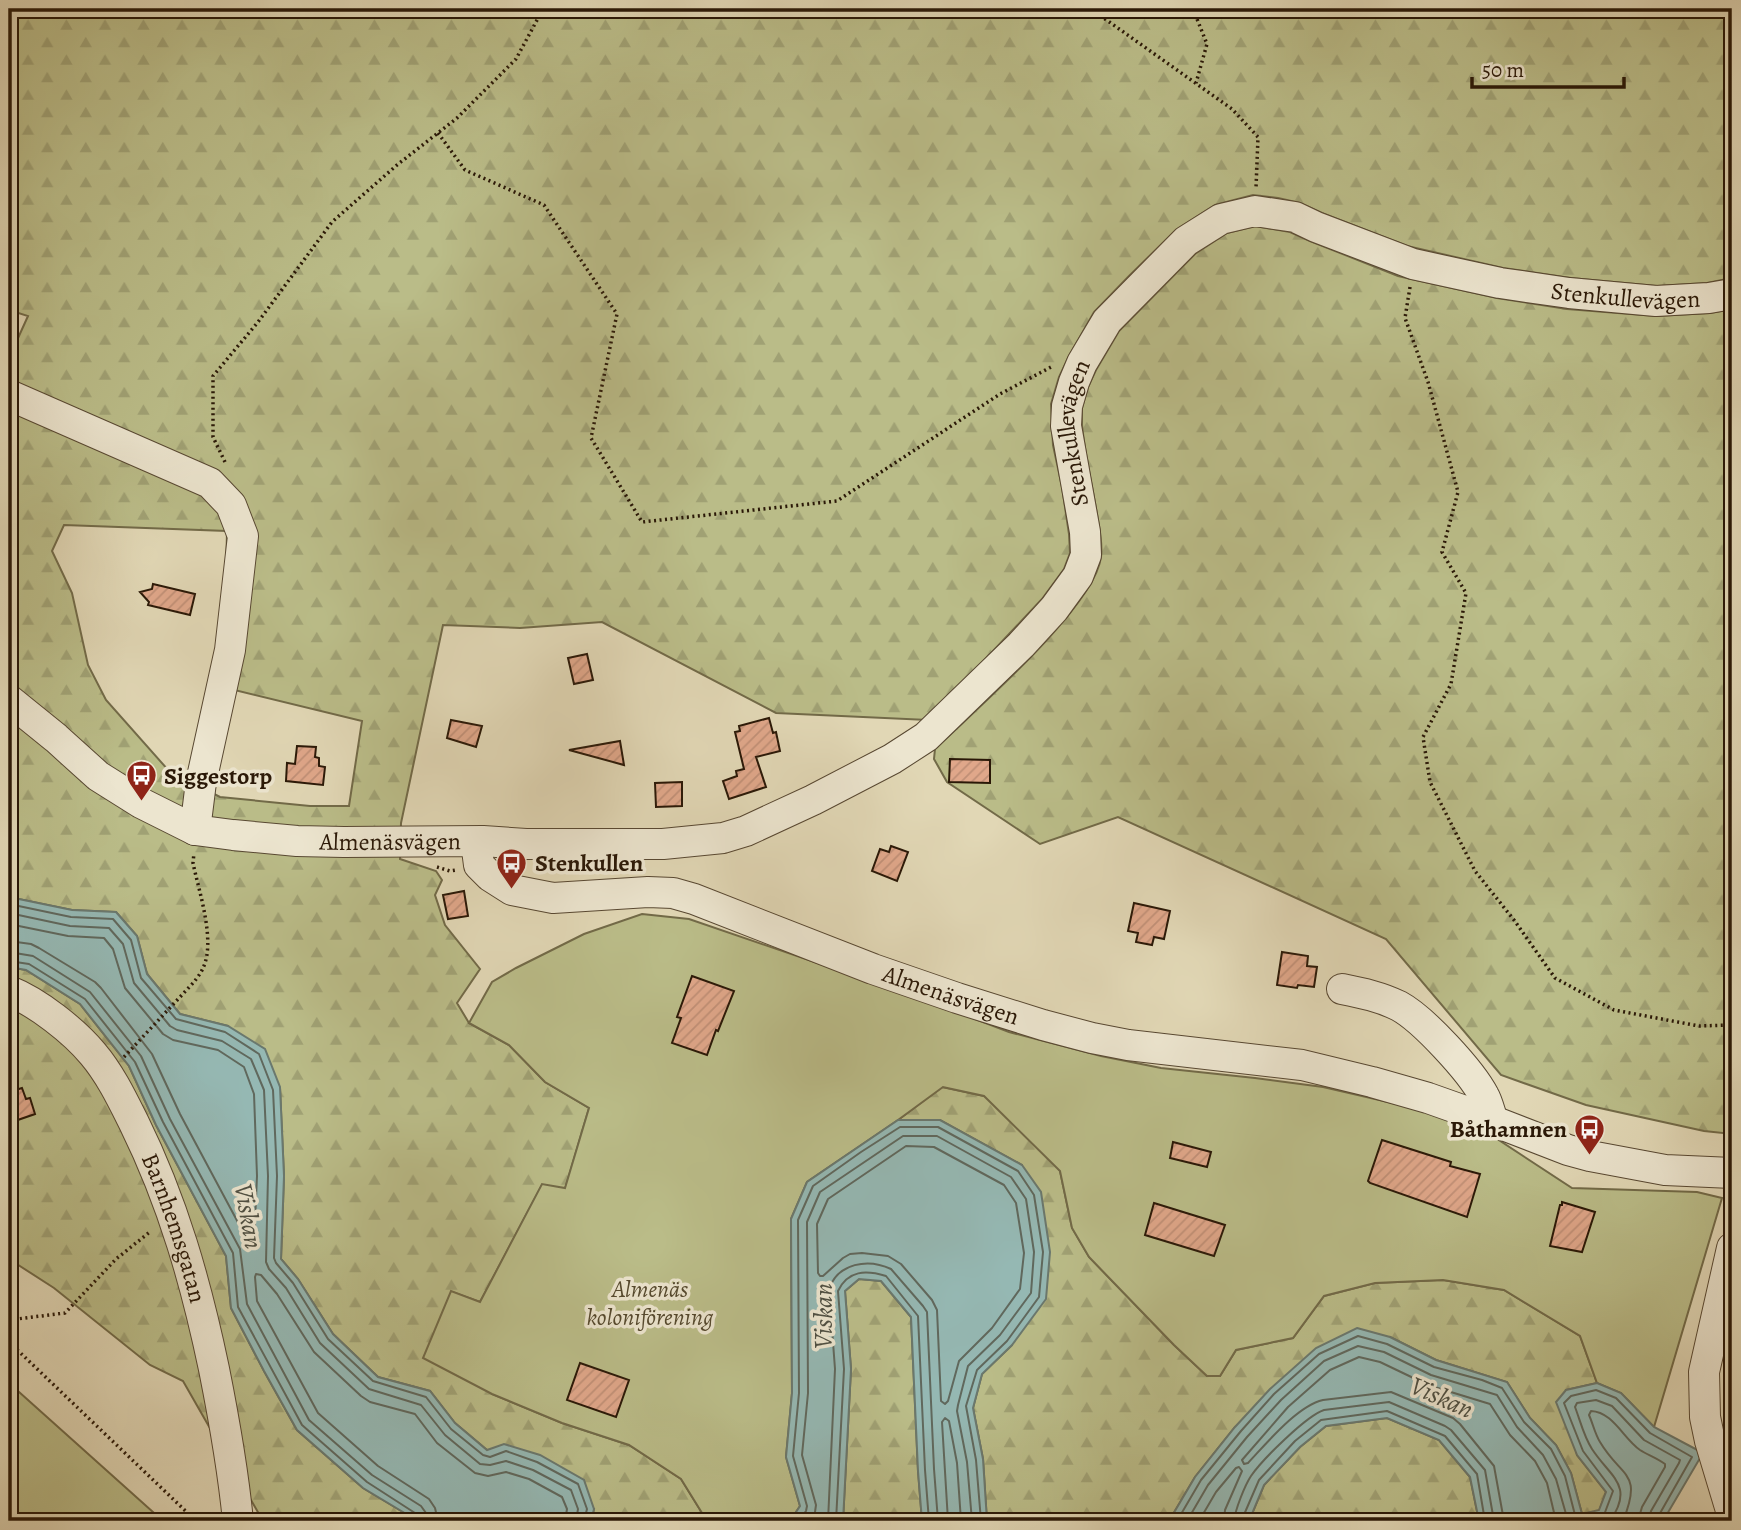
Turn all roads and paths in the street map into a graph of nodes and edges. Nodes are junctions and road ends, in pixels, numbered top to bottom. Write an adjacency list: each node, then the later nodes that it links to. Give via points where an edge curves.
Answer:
1 (543, 9): 5 (path, via 516,59)
2 (1091, 9): 4 (path)
3 (1193, 9): 4 (path, via 1207,44)
4 (1196, 83): 6 (path, via 1258,137)
5 (438, 133): 9 (path, via 465,170 544,205 617,314 591,438 642,522 837,501 1000,394); 11 (path, via 332,222 213,376 213,437)
6 (1255, 211): 7 (street, Stenkullevägen, via 1295,217); 14 (street, Stenkullevägen, via 1221,219 1186,242 1107,321 1073,382 1067,406 1068,442 1086,555 1078,576 1021,645 926,737 813,800 723,838 663,844)
7 (1413, 264): 8 (street, Stenkullevägen, via 1581,295 1656,301); 17 (path, via 1405,318 1458,492 1442,552 1466,593 1451,684 1423,737 1430,782 1475,871 1555,978 1614,1010 1699,1026)
8 (1732, 294)
9 (1057, 365)
10 (9, 395): 13 (street, via 210,483 231,505 243,536 230,650)
11 (230, 473)
12 (9, 700): 13 (street, Almenäsvägen, via 98,776)
13 (195, 830): 14 (street, Almenäsvägen, via 297,841); 18 (path, via 193,863 209,939 203,968)
14 (476, 842): 19 (street, Almenäsvägen, via 479,865 512,890 553,898 673,893 873,969 1043,1026 1128,1045 1302,1065 1428,1098)
15 (1342, 989): 19 (street, via 1402,1008 1430,1031 1467,1069 1485,1096)
16 (9, 991): 21 (street, Barnhemsgatan, via 70,1030 94,1055 119,1093)
17 (1732, 1025)
18 (121, 1060)
19 (1493, 1121): 20 (street, Almenäsvägen, via 1590,1156 1665,1170)
20 (1732, 1173)
21 (167, 1198): 23 (path, via 153,1230 116,1259 65,1313); 27 (street, Barnhemsgatan, via 203,1318 224,1419)
22 (1732, 1248): 25 (street, via 1704,1372 1705,1417)
23 (9, 1320)
24 (9, 1342): 26 (path)
25 (1732, 1514)
26 (196, 1521)
27 (238, 1521)

